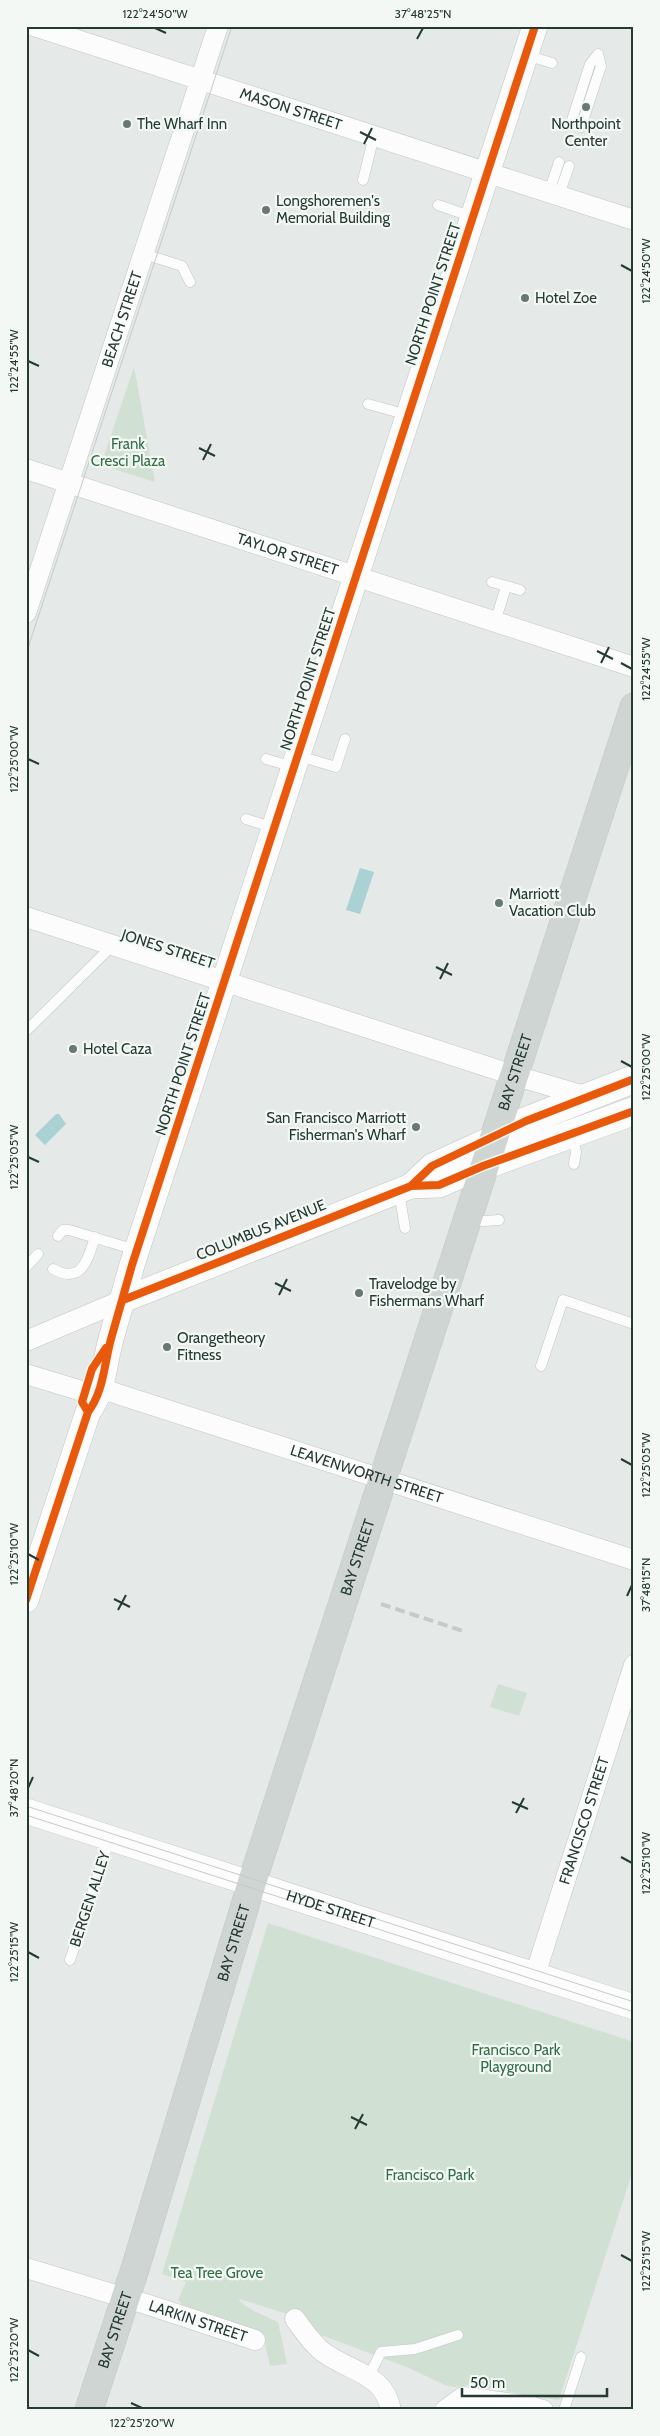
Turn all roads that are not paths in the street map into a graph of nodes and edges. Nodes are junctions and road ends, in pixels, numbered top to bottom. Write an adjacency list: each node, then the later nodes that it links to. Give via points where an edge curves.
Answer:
1 (34, 26): 6 (street, MASON STREET)
2 (218, 26): 6 (street, BEACH STREET)
3 (535, 26): 4 (street, NORTH POINT STREET)
4 (525, 55): 5 (lane); 10 (street, NORTH POINT STREET)
5 (552, 63)
6 (201, 80): 8 (street, MASON STREET); 16 (street, BEACH STREET)
7 (576, 125): 7 (lane, via 601,66 598,54 590,64)
8 (374, 136): 10 (street, MASON STREET); 11 (lane)
9 (564, 164): 12 (lane)
10 (487, 172): 12 (street, MASON STREET); 14 (street, NORTH POINT STREET)
11 (363, 180)
12 (554, 194): 15 (street, MASON STREET)
13 (438, 205): 14 (lane)
14 (473, 217): 19 (street, NORTH POINT STREET)
15 (634, 220)
16 (144, 254): 17 (lane, via 182,266); 21 (street, BEACH STREET)
17 (190, 282)
18 (368, 404): 19 (lane)
19 (408, 415): 22 (street, NORTH POINT STREET)
20 (26, 469): 21 (street, TAYLOR STREET)
21 (69, 484): 22 (street, TAYLOR STREET); 26 (street, BEACH STREET)
22 (356, 577): 27 (street, TAYLOR STREET); 32 (street, NORTH POINT STREET)
23 (492, 582): 24 (lane)
24 (506, 587): 25 (lane); 27 (lane)
25 (520, 590)
26 (26, 613)
27 (495, 622): 28 (street, TAYLOR STREET)
28 (634, 667)
29 (634, 707): 39 (main road, BAY STREET)
30 (345, 739): 32 (lane, via 336,767)
31 (266, 759): 32 (lane)
32 (296, 761): 34 (street, NORTH POINT STREET)
33 (246, 819): 34 (lane)
34 (274, 828): 37 (street, NORTH POINT STREET)
35 (26, 917): 36 (street, JONES STREET)
36 (113, 945): 37 (street, JONES STREET); 38 (lane)
37 (224, 981): 39 (street, JONES STREET); 53 (street, NORTH POINT STREET)
38 (26, 1031)
39 (513, 1075): 41 (street, JONES STREET); 44 (main road, BAY STREET)
40 (634, 1079): 41 (main road, COLUMBUS AVENUE)
41 (588, 1097): 44 (main road, COLUMBUS AVENUE, via 526,1121)
42 (634, 1111): 43 (main road, COLUMBUS AVENUE)
43 (572, 1133): 45 (lane, via 576,1152); 46 (main road, COLUMBUS AVENUE)
44 (493, 1138): 46 (main road, BAY STREET); 47 (street, COLUMBUS AVENUE, via 432,1166)
45 (574, 1164)
46 (483, 1166): 47 (street, COLUMBUS AVENUE, via 439,1185); 49 (main road, BAY STREET)
47 (405, 1189): 50 (lane); 57 (street, COLUMBUS AVENUE)
48 (499, 1220): 49 (lane)
49 (465, 1223): 63 (main road, BAY STREET)
50 (405, 1228)
51 (58, 1236): 52 (lane, via 63,1230)
52 (95, 1237): 53 (lane); 56 (lane, via 82,1269 68,1274)
53 (136, 1250): 57 (street, NORTH POINT STREET)
54 (38, 1254): 55 (lane)
55 (26, 1266)
56 (53, 1268)
57 (122, 1300): 59 (street, COLUMBUS AVENUE); 62 (street, NORTH POINT STREET, via 110,1341 92,1369)
58 (634, 1324): 60 (lane, via 563,1300)
59 (26, 1341)
60 (541, 1366)
61 (26, 1374): 62 (street, LEAVENWORTH STREET)
62 (90, 1397): 63 (street, LEAVENWORTH STREET); 65 (street, NORTH POINT STREET)
63 (383, 1479): 64 (street, LEAVENWORTH STREET); 69 (main road, BAY STREET)
64 (634, 1560)
65 (26, 1600)
66 (634, 1665): 71 (street, FRANCISCO STREET)
67 (26, 1812): 68 (street, HYDE STREET)
68 (110, 1838): 69 (street, HYDE STREET); 70 (lane, BERGEN ALLEY)
69 (252, 1883): 71 (street, HYDE STREET); 74 (main road, BAY STREET)
70 (70, 1960)
71 (535, 1975): 72 (street, HYDE STREET)
72 (634, 2007)
73 (26, 2268): 74 (street, LARKIN STREET)
74 (125, 2298): 77 (street, LARKIN STREET); 80 (main road, BAY STREET)
75 (295, 2320): 79 (street, via 321,2350)
76 (458, 2335): 79 (lane, via 415,2349 381,2352)
77 (256, 2340)
78 (581, 2357): 84 (lane)
79 (377, 2382): 81 (street, via 389,2396)
80 (89, 2410)
81 (391, 2410)
82 (445, 2410): 83 (street, via 463,2397)
83 (542, 2410)
84 (564, 2410)

